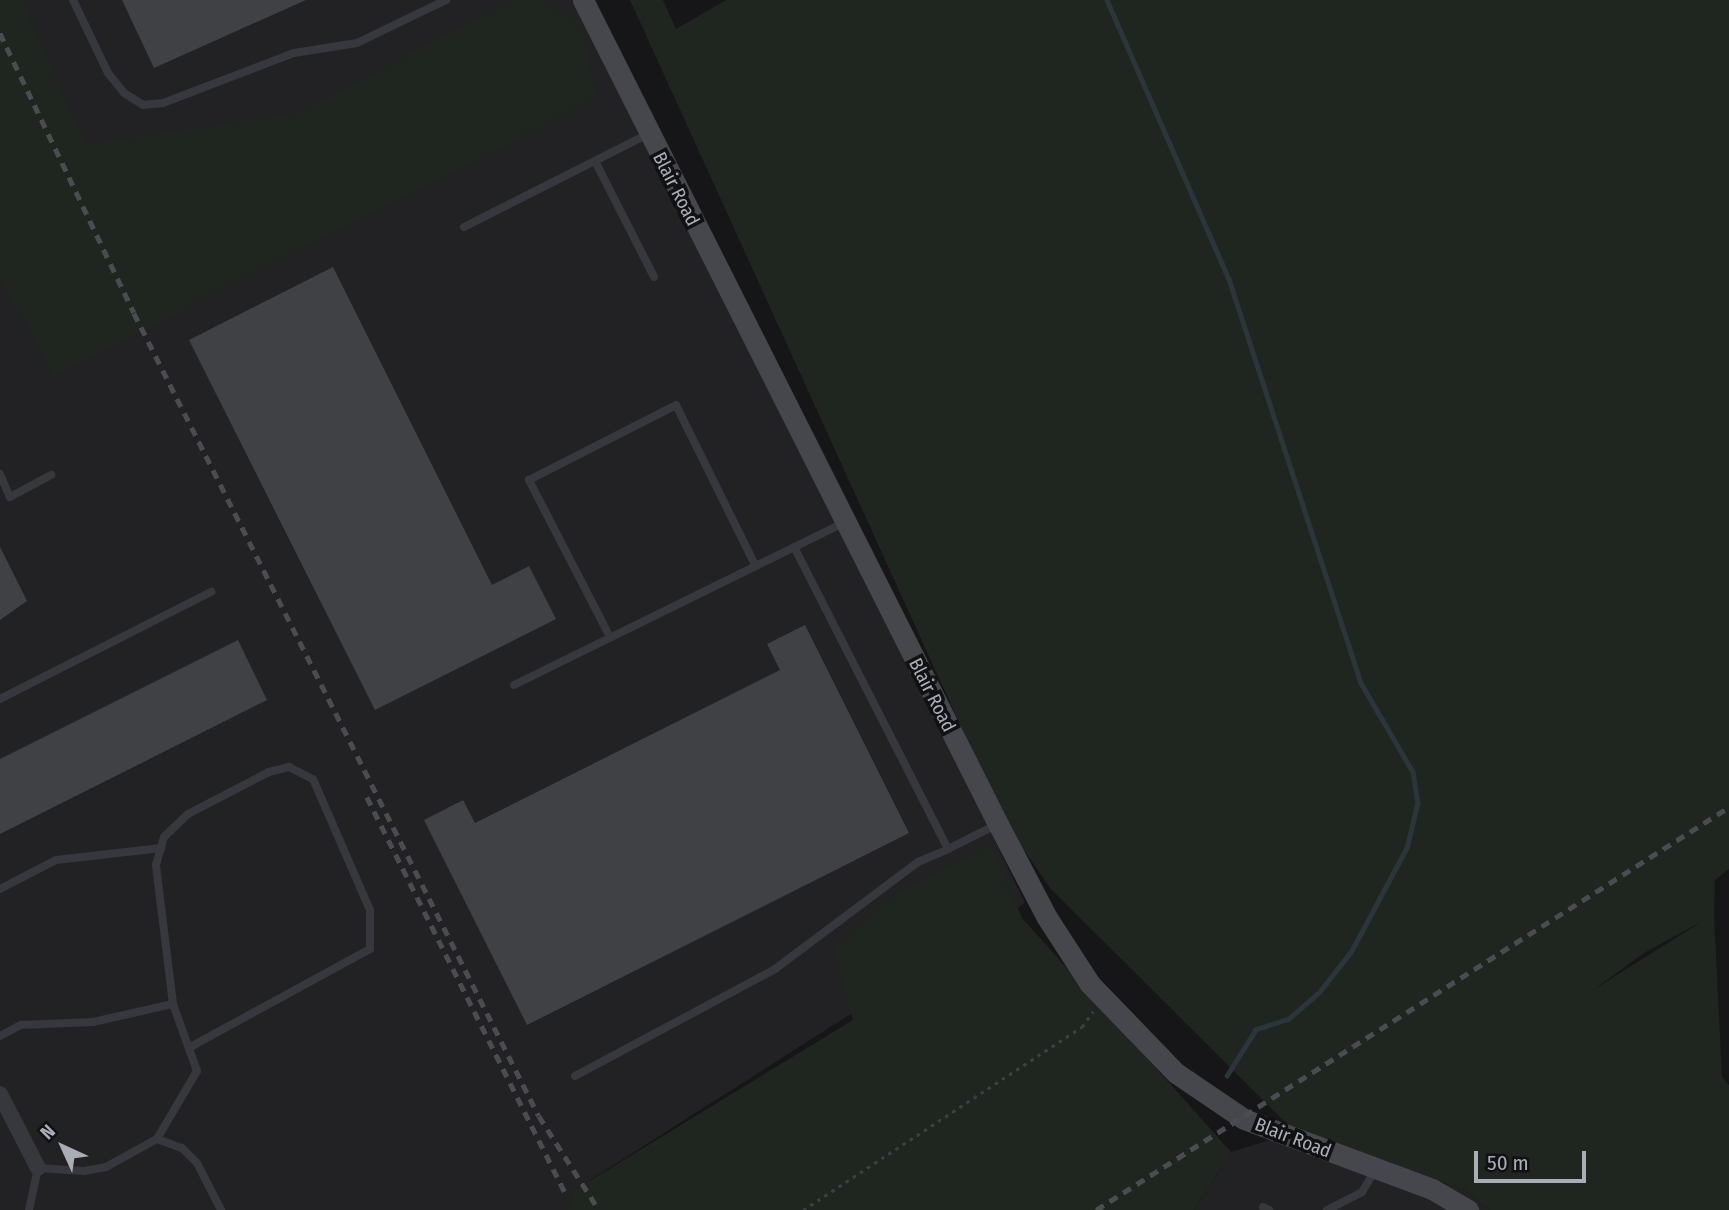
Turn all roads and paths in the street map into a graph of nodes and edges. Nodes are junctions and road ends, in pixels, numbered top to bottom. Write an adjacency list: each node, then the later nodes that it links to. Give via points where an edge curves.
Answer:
1 (73, 0): 2 (lane, via 108,73 124,93 143,105 163,103 294,53 357,43)
2 (446, 0)
3 (583, 0): 4 (street, Blair Road)
4 (648, 134): 5 (lane); 10 (street, Blair Road)
5 (596, 161): 6 (lane); 7 (lane)
6 (464, 227)
7 (654, 276)
8 (0, 474): 9 (lane, via 10,497)
9 (51, 475)
10 (844, 523): 11 (lane); 17 (street, Blair Road)
11 (794, 547): 12 (lane); 19 (lane)
12 (754, 564): 14 (lane, via 719,586); 14 (lane, via 676,405 528,480)
13 (211, 592): 16 (lane)
14 (610, 637): 15 (lane)
15 (514, 685)
16 (0, 699)
17 (998, 824): 19 (lane); 21 (street, Blair Road, via 1045,916)
18 (161, 848): 20 (lane, via 56,860); 22 (lane, via 156,865); 24 (lane, via 164,837 188,814 289,767 313,779 370,910 370,949)
19 (948, 849): 25 (lane, via 918,862 775,969)
20 (0, 890)
21 (1099, 995): 29 (street, Blair Road, via 1176,1073 1244,1119); 32 (path, via 1082,1027)
22 (173, 1004): 23 (lane, via 93,1022 20,1025); 24 (lane)
23 (0, 1036)
24 (190, 1047): 27 (lane, via 197,1071)
25 (575, 1076)
26 (0, 1094): 28 (street)
27 (157, 1139): 28 (lane, via 106,1167 84,1171); 31 (lane, via 182,1148 197,1163)
28 (38, 1168): 30 (lane)
29 (1377, 1169): 33 (lane, via 1362,1192); 34 (street, Blair Road, via 1432,1189)
30 (29, 1210)
31 (221, 1210)
32 (803, 1210)
33 (1327, 1210)
34 (1468, 1210)

